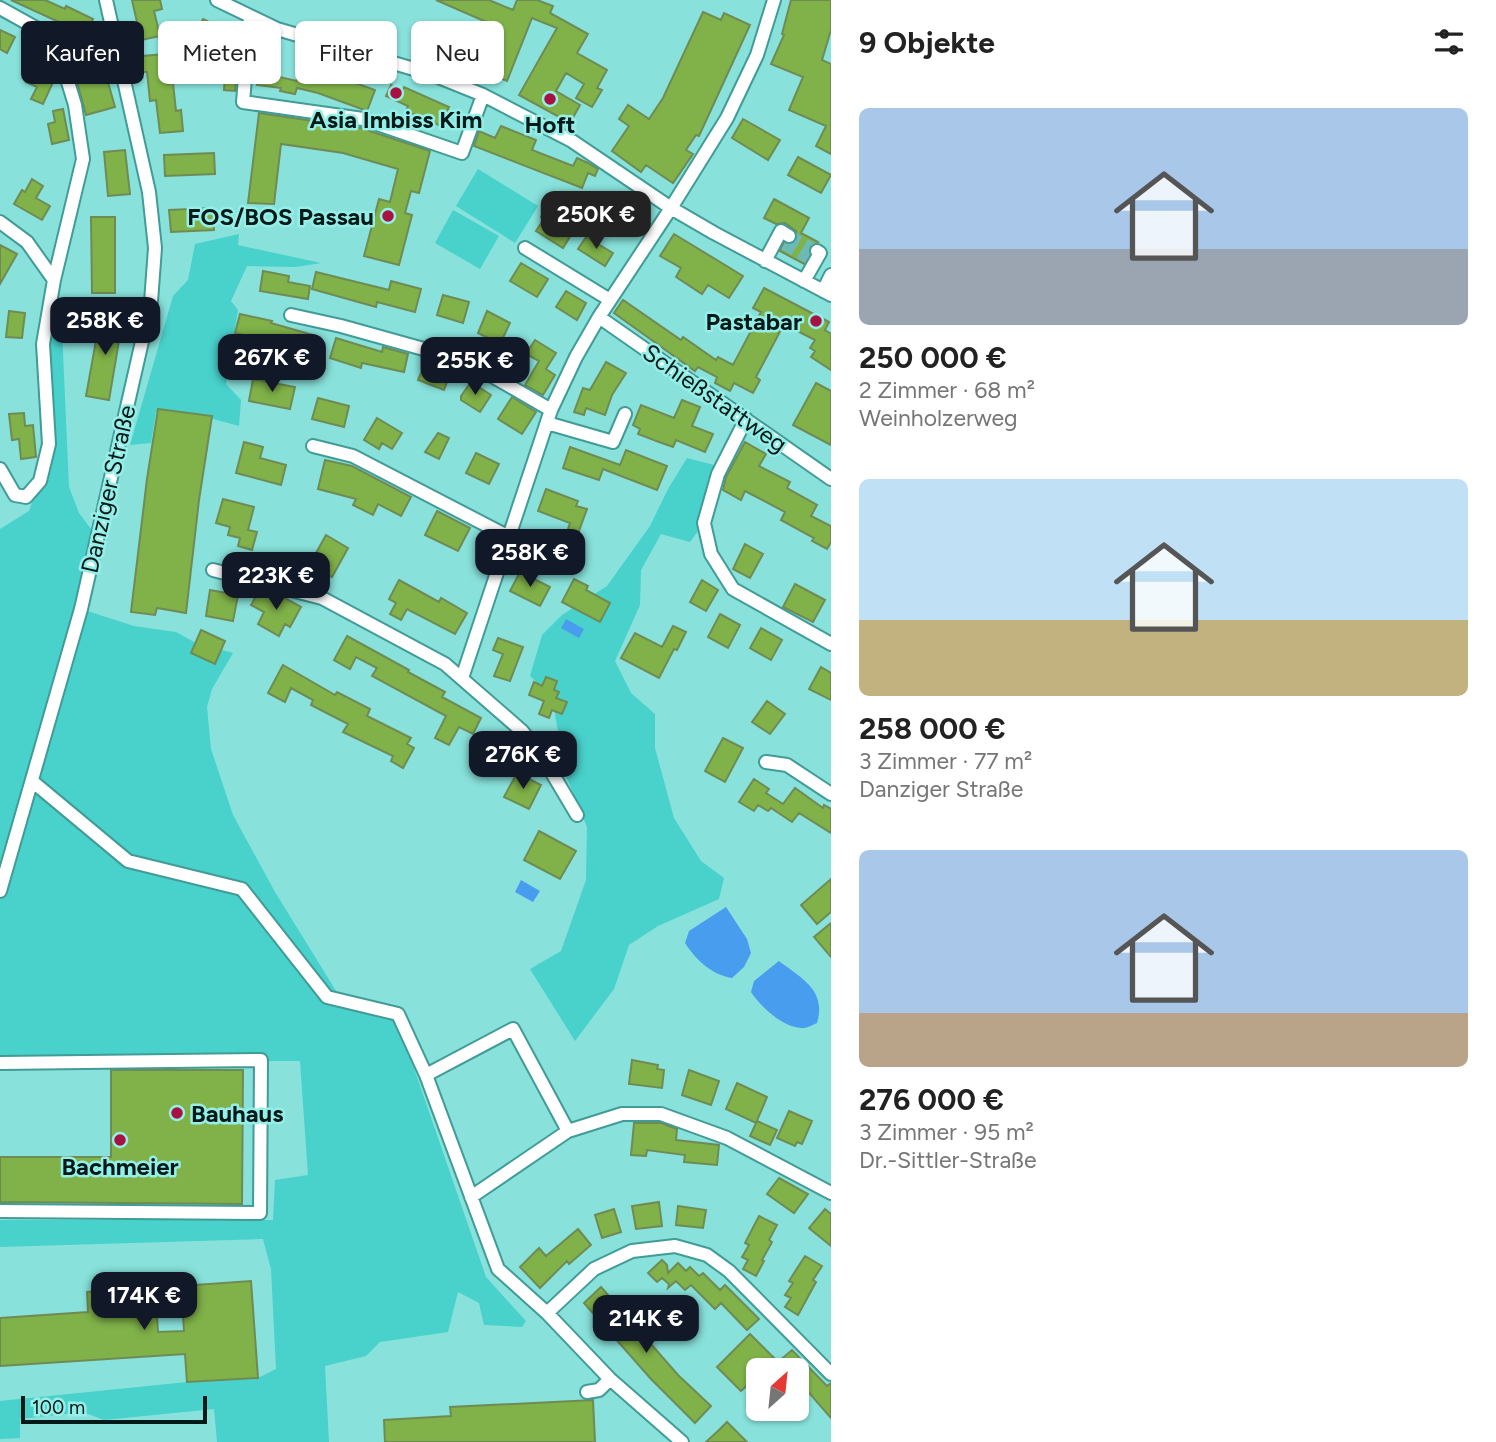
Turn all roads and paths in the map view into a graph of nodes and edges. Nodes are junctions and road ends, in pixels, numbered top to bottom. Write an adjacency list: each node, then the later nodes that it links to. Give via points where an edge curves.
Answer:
1 (217, 0): 5 (street)
2 (774, 0): 7 (street, via 757,55 727,118)
3 (106, 1): 33 (street, Danziger Straße, via 149,192 155,248 150,302 80,609)
4 (0, 8): 14 (street, via 36,28 61,59 75,105 83,159)
5 (250, 18): 6 (street); 6 (street, via 243,102 363,119 462,153)
6 (483, 94): 7 (street, via 572,141)
7 (671, 208): 12 (street); 17 (street)
8 (0, 222): 14 (street, via 27,242)
9 (783, 240): 12 (street)
10 (525, 248): 17 (street)
11 (815, 258): 15 (street)
12 (765, 261): 15 (street)
13 (831, 275): 16 (street)
14 (54, 280): 25 (street, via 43,344 49,444 40,481 26,497 15,495)
15 (804, 281): 16 (street)
16 (827, 293)
17 (610, 300): 19 (street)
18 (291, 315): 20 (street, via 456,358)
19 (599, 317): 20 (street); 22 (street, Schießstattweg)
20 (551, 410): 23 (street)
21 (625, 414): 23 (street, via 613,442)
22 (746, 419): 26 (street, Schießstattweg); 30 (street, via 718,474 704,523 710,554 733,589)
23 (547, 423): 27 (street)
24 (313, 446): 27 (street, via 353,456)
25 (0, 469)
26 (831, 479)
27 (509, 537): 28 (street); 31 (street)
28 (575, 557)
29 (213, 570): 31 (street, via 322,598 445,664)
30 (831, 643)
31 (462, 678): 35 (street, via 522,731)
32 (766, 762): 34 (street, via 787,765)
33 (32, 781): 36 (street, Danziger Straße); 38 (street, via 128,861 242,889 327,997 398,1014)
34 (831, 794)
35 (577, 815)
36 (0, 891)
37 (0, 1063): 42 (street, via 261,1060 260,1213)
38 (426, 1075): 39 (street, via 513,1029); 41 (street)
39 (568, 1131): 40 (street, via 622,1114 661,1114 727,1138); 41 (street)
40 (831, 1193)
41 (471, 1197): 43 (street, via 498,1269)
42 (0, 1212)
43 (547, 1313): 44 (street, via 594,1269 632,1251 675,1246 707,1255 729,1272); 45 (street)
44 (831, 1374)
45 (610, 1379): 46 (street, via 599,1390); 47 (street)
46 (587, 1392)
47 (682, 1442)

